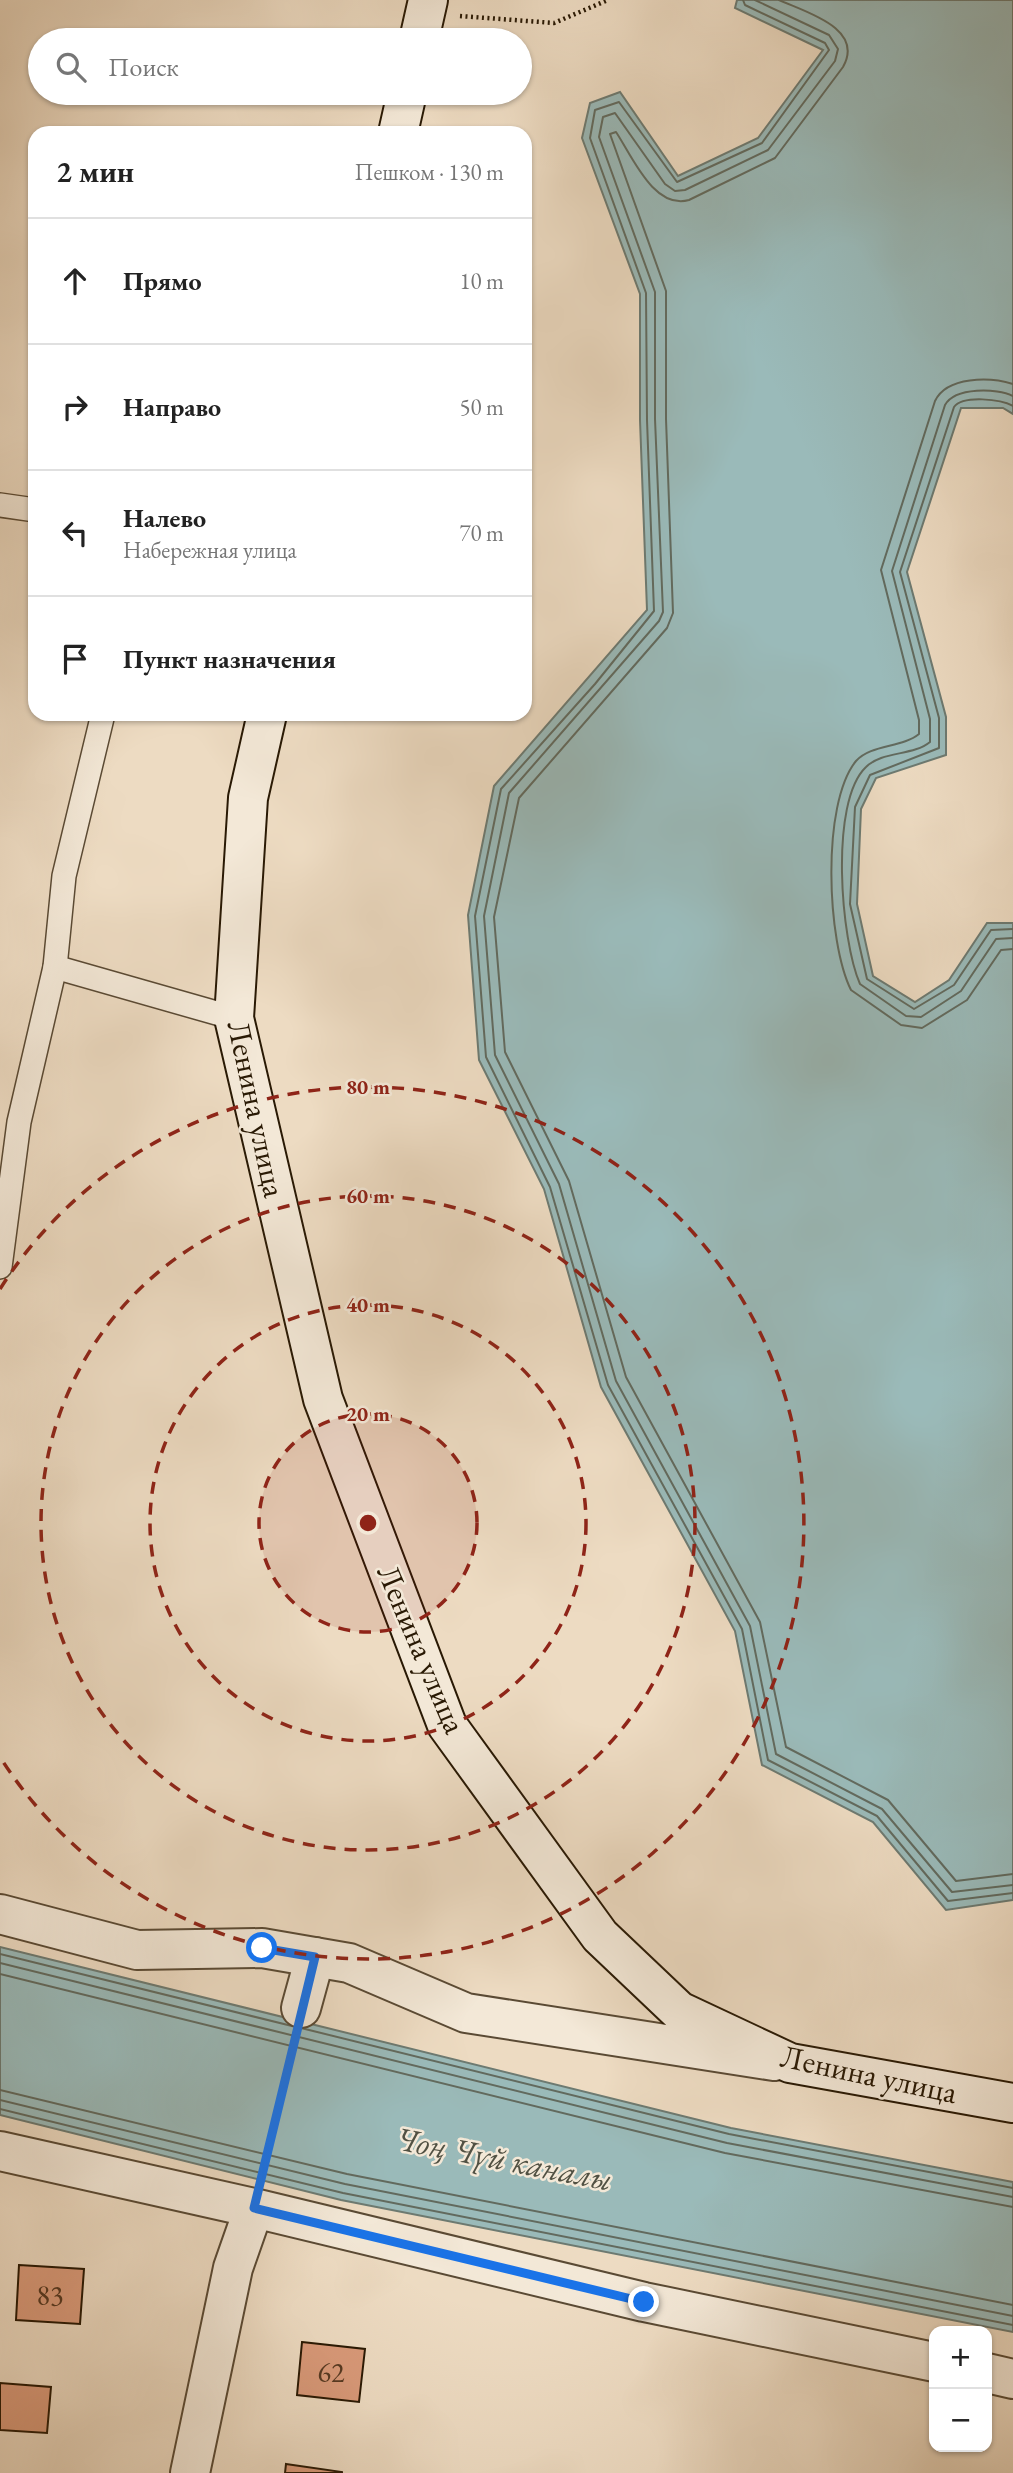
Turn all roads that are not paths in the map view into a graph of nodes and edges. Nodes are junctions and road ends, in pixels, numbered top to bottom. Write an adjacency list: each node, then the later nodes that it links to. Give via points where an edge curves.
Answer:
1 (404, 105): 2 (street)
2 (400, 126)
3 (0, 505): 4 (lane)
4 (28, 509)
5 (101, 721): 7 (lane, via 64,876)
6 (265, 721): 8 (street, Ленина улица, via 247,798)
7 (55, 967): 8 (lane); 9 (lane, via 19,1122)
8 (234, 1018): 13 (street, Ленина улица, via 323,1399 447,1725 600,1936 679,2011)
9 (0, 1267)
10 (0, 1914): 11 (street, via 138,1950 262,1948)
11 (315, 1957): 12 (street); 13 (street, via 349,1963 466,2012)
12 (301, 2008)
13 (790, 2063): 14 (street, Ленина улица)
14 (1013, 2103)
15 (0, 2151): 16 (street)
16 (254, 2208): 17 (street, via 644,2302); 20 (street, via 233,2268)
17 (929, 2361)
18 (992, 2374): 19 (street)
19 (1013, 2379)
20 (190, 2473)

